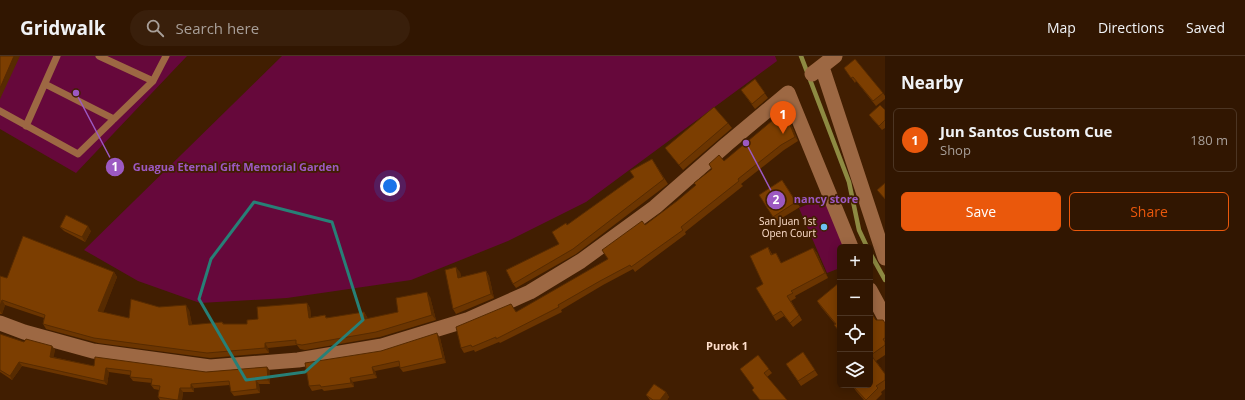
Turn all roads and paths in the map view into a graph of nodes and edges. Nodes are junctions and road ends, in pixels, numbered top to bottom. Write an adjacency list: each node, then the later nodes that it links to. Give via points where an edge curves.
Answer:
1 (57, 56): 6 (lane)
2 (99, 56): 5 (lane)
3 (166, 56): 5 (lane)
4 (835, 56): 11 (street, via 817,71)
5 (153, 82): 8 (lane)
6 (45, 84): 8 (lane); 9 (lane)
7 (0, 111): 9 (lane)
8 (114, 119): 9 (lane, via 78,154)
9 (26, 126)
10 (850, 244): 14 (street, via 788,93 655,207 582,261 530,292 467,320 382,346 298,360 210,367 93,351)
11 (885, 258)
12 (873, 296): 13 (street)
13 (885, 318)
14 (0, 323)

